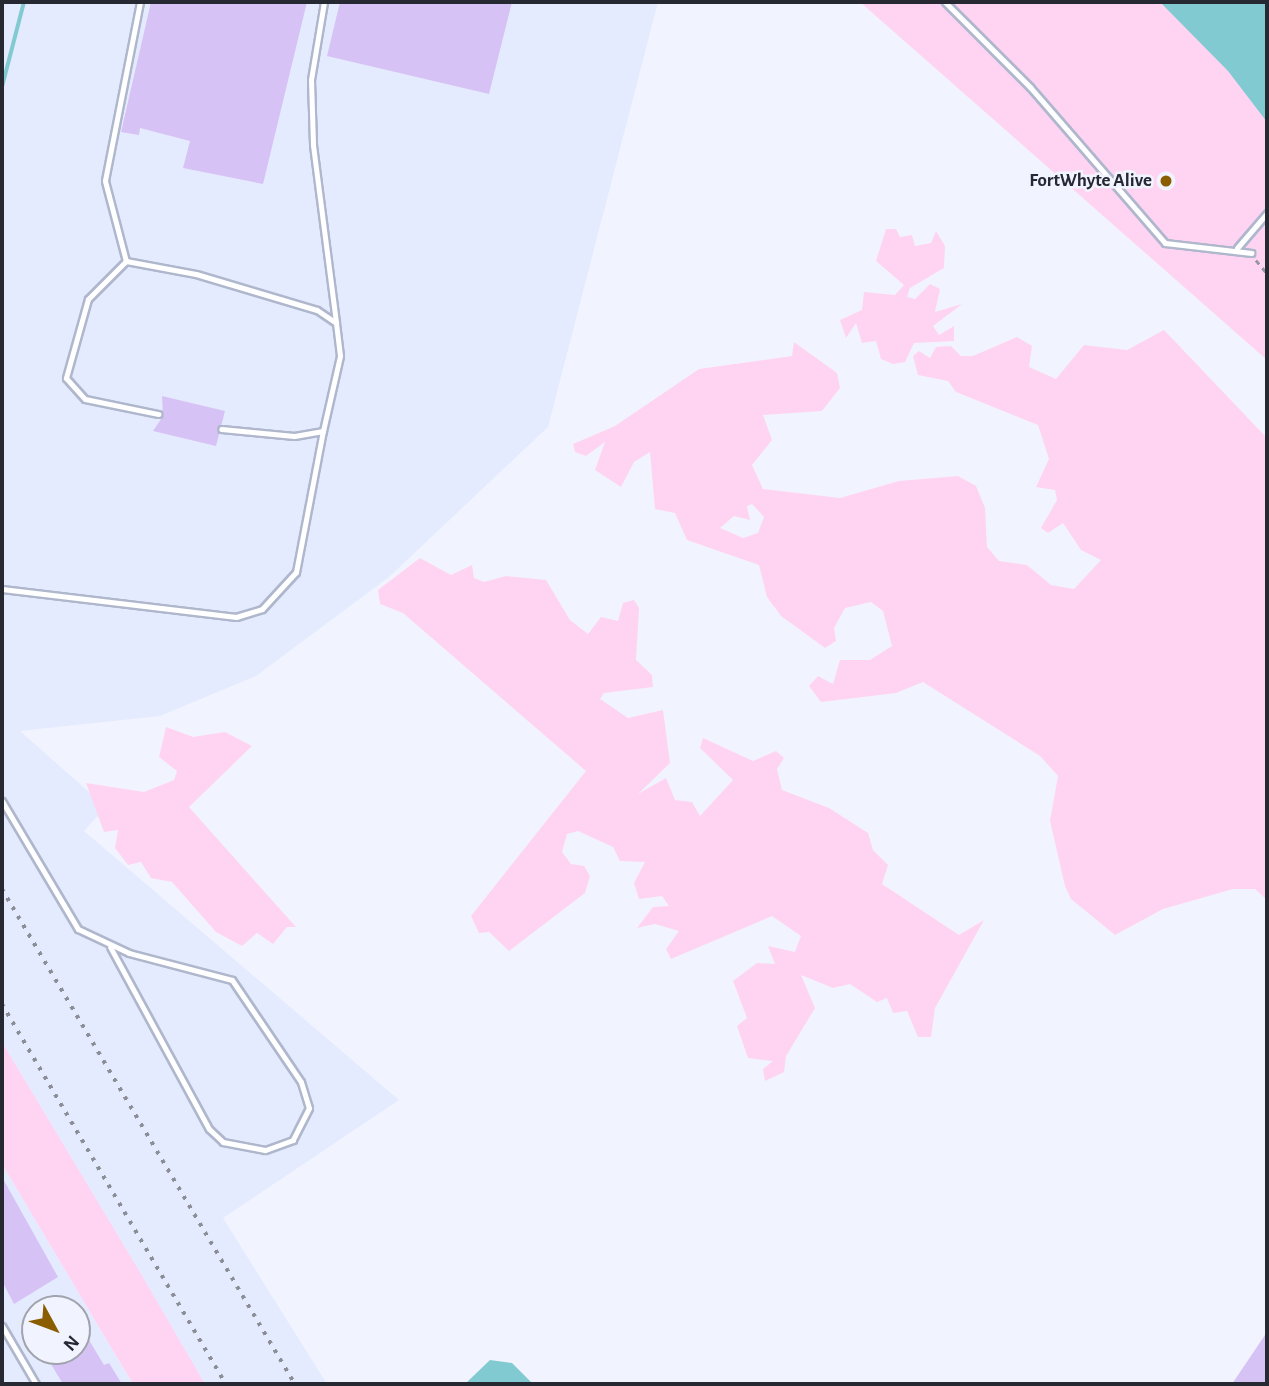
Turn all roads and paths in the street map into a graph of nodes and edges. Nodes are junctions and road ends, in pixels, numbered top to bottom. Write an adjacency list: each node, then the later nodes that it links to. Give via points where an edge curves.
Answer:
1 (140, 2): 7 (lane, via 105,181)
2 (324, 2): 9 (lane, via 311,80 313,145)
3 (945, 2): 5 (lane, via 1030,87 1165,243)
4 (1267, 213): 5 (lane)
5 (1237, 248): 6 (lane)
6 (1251, 253): 8 (path)
7 (126, 261): 9 (lane, via 197,274 317,310); 10 (lane, via 88,299 66,378 85,399)
8 (1267, 273)
9 (336, 323): 12 (lane, via 340,356)
10 (158, 414)
11 (220, 429): 12 (lane, via 294,436)
12 (323, 431): 13 (lane, via 296,572 262,609 236,617)
13 (2, 589)
14 (2, 801): 15 (lane, via 78,929)
15 (110, 947): 15 (lane, via 232,980 301,1082 309,1108 293,1140 265,1150 223,1142 209,1129)
16 (2, 1326): 17 (lane)
17 (36, 1384)

